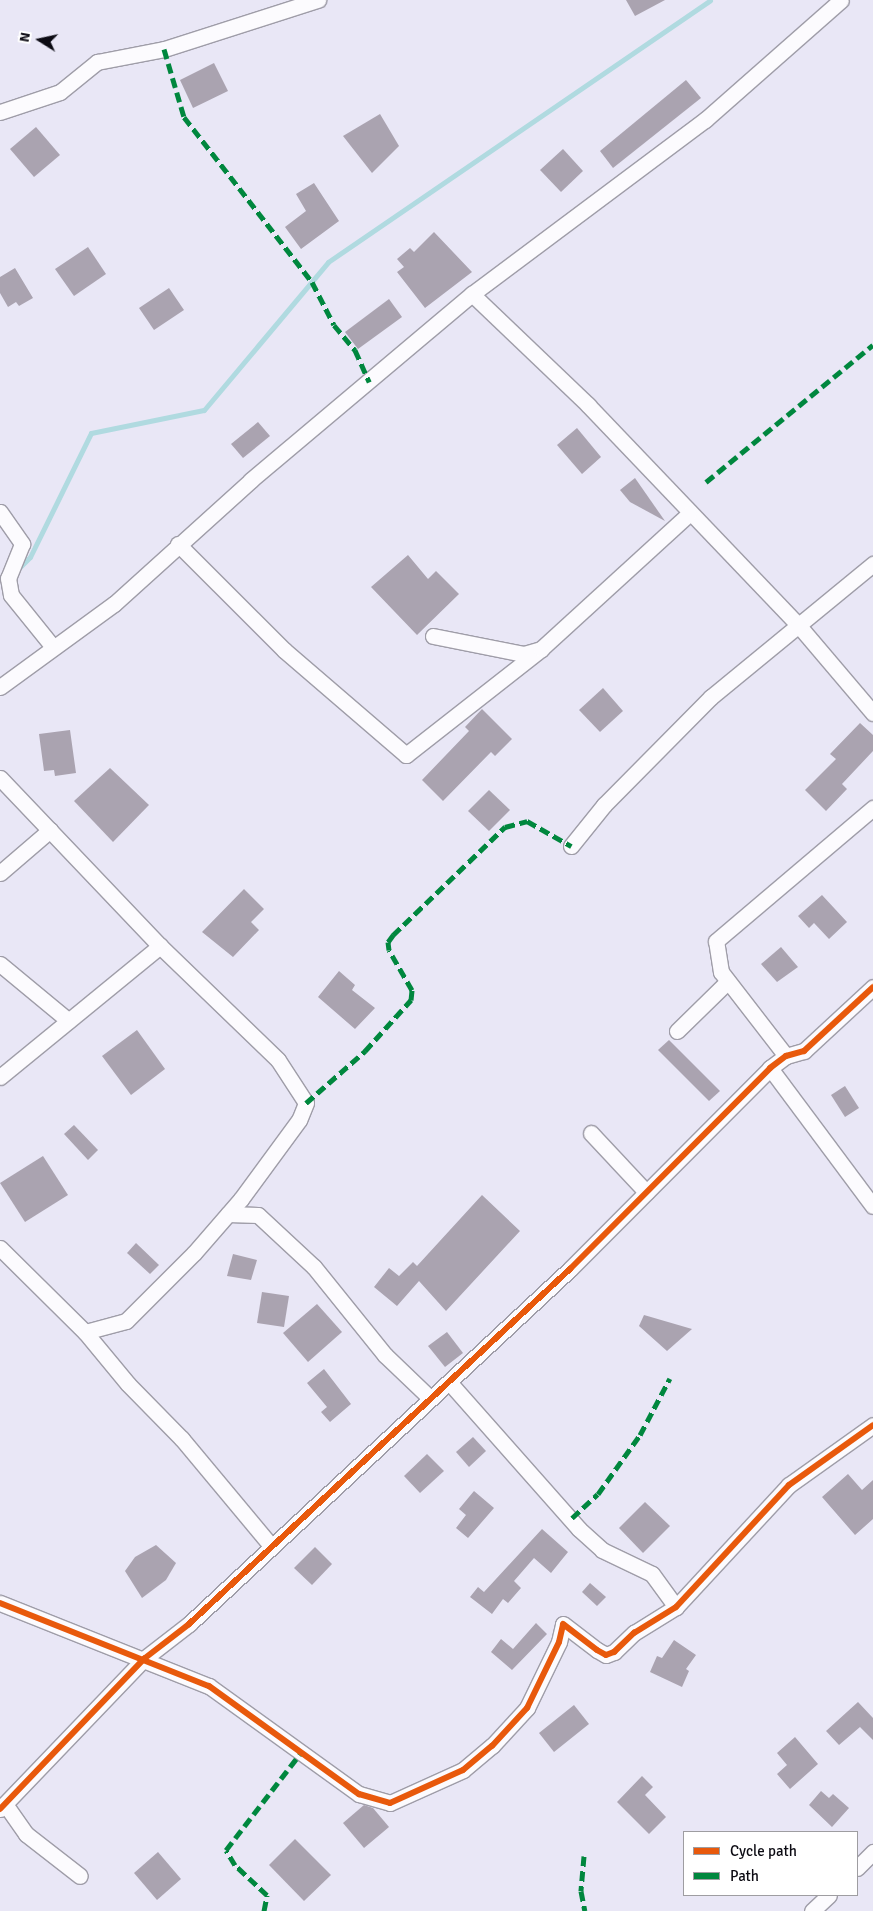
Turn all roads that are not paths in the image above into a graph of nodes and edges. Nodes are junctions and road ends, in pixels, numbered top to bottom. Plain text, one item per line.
1 (318, 0) edge
2 (841, 0) edge
3 (0, 112) edge
4 (472, 294) junction
5 (0, 512) edge
6 (688, 514) junction
7 (178, 544) junction
8 (873, 564) edge
9 (800, 627) junction
10 (433, 636) dead end
11 (53, 647) junction
12 (541, 650) junction
13 (0, 687) edge
14 (873, 713) edge
15 (0, 778) edge
16 (873, 808) edge
17 (50, 830) junction
18 (571, 846) dead end
19 (0, 873) edge
20 (160, 946) junction
21 (0, 964) edge
22 (728, 981) junction
23 (873, 987) edge
24 (69, 1021) junction
25 (677, 1031) dead end
26 (786, 1056) junction
27 (770, 1068) junction
28 (0, 1077) edge
29 (591, 1133) dead end
30 (251, 1186) junction
31 (646, 1192) junction
32 (873, 1206) edge
33 (228, 1214) junction
34 (258, 1215) junction
35 (0, 1248) edge
36 (85, 1332) junction
37 (449, 1382) junction
38 (430, 1398) junction
39 (873, 1425) edge
40 (271, 1546) junction
41 (0, 1603) edge
42 (676, 1607) junction
43 (145, 1658) junction
44 (2, 1806) edge
45 (873, 1852) edge
46 (858, 1867) edge
47 (80, 1876) dead end
48 (828, 1896) edge
49 (812, 1911) edge

1 - 3 street
2 - 4 street
4 - 6 street
4 - 7 street
5 - 11 street
6 - 9 street
6 - 12 street
7 - 11 street
7 - 12 street
8 - 9 street
9 - 14 street
9 - 18 street
10 - 12 street
11 - 13 street
15 - 17 street
16 - 22 street
17 - 19 street
17 - 20 street
20 - 24 street
20 - 30 street
21 - 24 street
22 - 25 street
22 - 26 street
23 - 26 street
24 - 28 street
26 - 27 street
27 - 31 street
27 - 32 street
29 - 31 street
30 - 33 street
30 - 34 street
31 - 37 street
33 - 34 street
33 - 36 street
34 - 38 street
35 - 36 street
36 - 40 street
37 - 38 street
37 - 42 street
38 - 40 street
39 - 42 street
40 - 43 street
41 - 43 street
42 - 43 street
43 - 44 street
44 - 47 street
45 - 46 street
48 - 49 street

